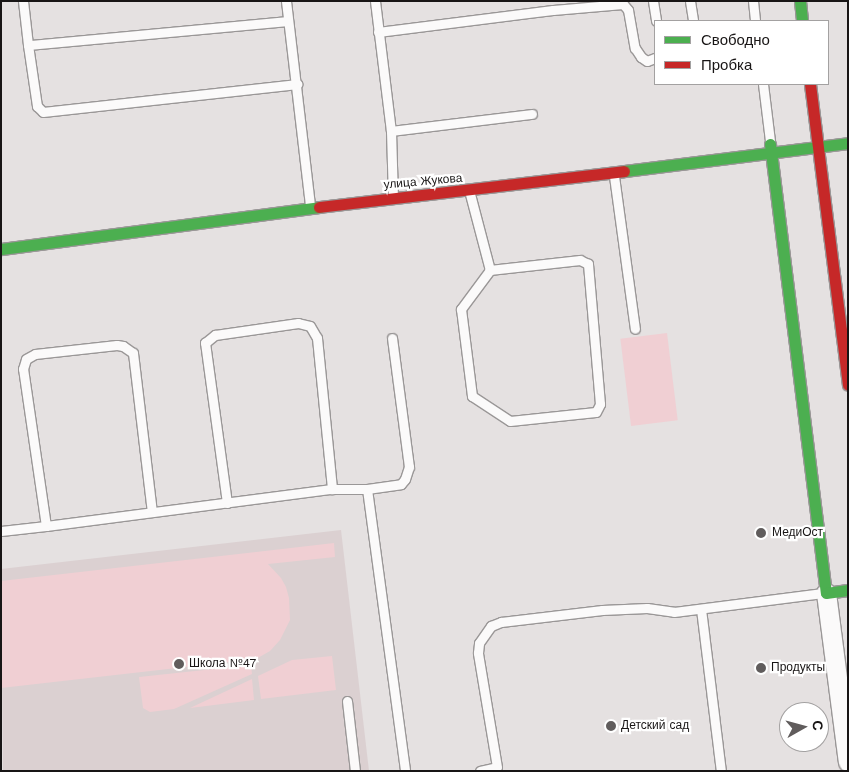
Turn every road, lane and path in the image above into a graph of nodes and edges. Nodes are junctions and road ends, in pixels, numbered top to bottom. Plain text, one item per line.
1 (23, 1) edge
2 (286, 1) edge
3 (375, 1) edge
4 (653, 1) edge
5 (690, 1) edge
6 (753, 1) edge
7 (800, 1) edge
8 (625, 3) edge
9 (553, 5) edge
10 (656, 20) edge
11 (693, 20) edge
12 (755, 20) edge
13 (802, 20) edge
14 (288, 21) junction
15 (378, 32) junction
16 (28, 45) junction
17 (654, 58) edge
18 (297, 84) junction
19 (763, 85) edge
20 (810, 85) edge
21 (532, 114) dead end
22 (391, 131) junction
23 (848, 143) edge
24 (818, 148) junction
25 (771, 149) junction
26 (614, 173) junction
27 (470, 191) junction
28 (393, 198) junction
29 (310, 207) junction
30 (1, 249) edge
31 (490, 270) junction
32 (635, 329) dead end
33 (392, 338) dead end
34 (848, 384) edge
35 (332, 489) junction
36 (366, 489) junction
37 (227, 503) junction
38 (152, 512) junction
39 (46, 526) junction
40 (1, 531) edge
41 (848, 590) edge
42 (826, 593) junction
43 (701, 609) junction
44 (347, 701) dead end
45 (848, 762) edge
46 (498, 769) edge
47 (356, 771) edge
48 (404, 771) edge
49 (480, 771) edge
50 (721, 771) edge

1 - 16 lane
2 - 14 lane
3 - 15 lane
4 - 10 lane
5 - 11 lane
6 - 12 lane
7 - 13 street
8 - 9 lane
8 - 17 lane
9 - 15 lane
14 - 16 lane
14 - 18 lane
15 - 22 lane
16 - 18 lane
18 - 29 lane
19 - 25 lane
20 - 24 street
21 - 22 lane
22 - 28 lane
23 - 24 street, улица Жукова
24 - 25 street, улица Жукова
24 - 34 street
25 - 26 street, улица Жукова
25 - 42 street
26 - 27 street, улица Жукова
26 - 32 lane
27 - 28 street, улица Жукова
27 - 31 lane
28 - 29 street, улица Жукова
29 - 30 street, улица Жукова
31 - 31 lane
33 - 36 lane
35 - 36 lane
35 - 37 lane
35 - 37 lane
36 - 48 lane
37 - 38 lane
38 - 39 lane
38 - 39 lane
39 - 40 lane
41 - 42 street
42 - 43 lane
42 - 45 street
43 - 46 lane
43 - 50 lane
44 - 47 lane
46 - 49 lane

